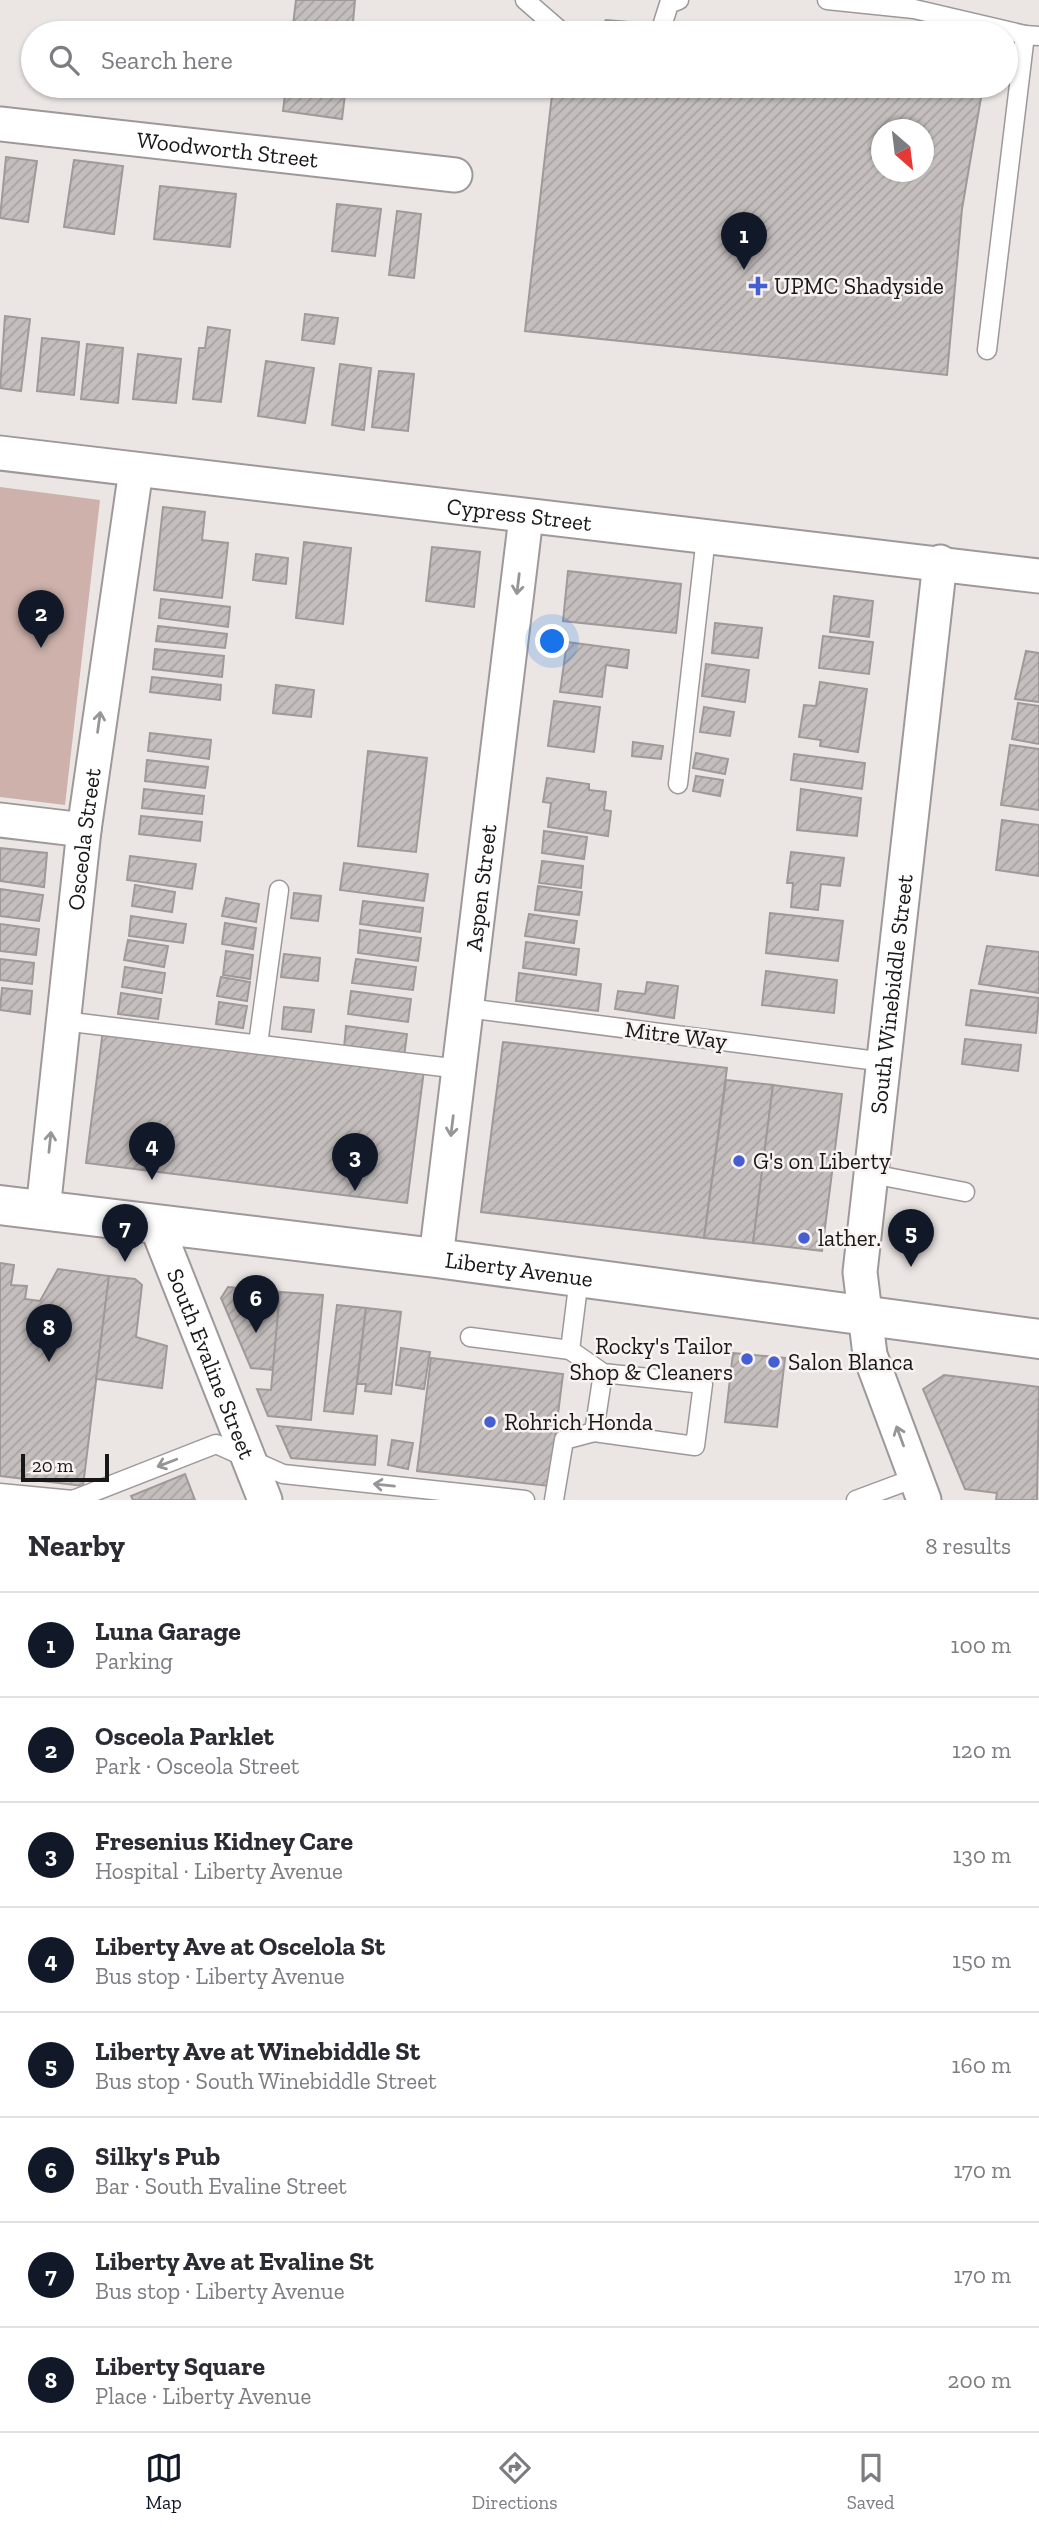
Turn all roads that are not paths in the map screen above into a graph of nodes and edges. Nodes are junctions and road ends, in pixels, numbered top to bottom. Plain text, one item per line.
1 (525, 0) edge
2 (679, 0) edge
3 (827, 0) edge
4 (550, 21) edge
5 (664, 21) edge
6 (968, 21) edge
7 (1032, 35) edge
8 (0, 124) edge
9 (455, 175) dead end
10 (987, 351) dead end
11 (0, 453) edge
12 (136, 470) junction
13 (526, 517) junction
14 (706, 537) junction
15 (940, 562) junction
16 (1039, 576) edge
17 (678, 784) dead end
18 (0, 820) edge
19 (84, 830) junction
20 (279, 890) dead end
21 (467, 1008) junction
22 (63, 1021) junction
23 (258, 1044) junction
24 (885, 1062) junction
25 (460, 1069) junction
26 (872, 1174) junction
27 (965, 1192) dead end
28 (0, 1205) edge
29 (43, 1210) junction
30 (157, 1227) junction
31 (436, 1258) junction
32 (579, 1278) junction
33 (865, 1317) junction
34 (470, 1337) dead end
35 (1039, 1339) edge
36 (570, 1350) junction
37 (603, 1373) junction
38 (594, 1432) junction
39 (247, 1457) junction
40 (920, 1489) edge
41 (0, 1493) edge
42 (22, 1498) edge
43 (265, 1500) edge
44 (525, 1500) edge
45 (554, 1500) edge
46 (856, 1500) edge

1 - 4 lane
2 - 5 lane
3 - 6 lane
7 - 10 lane
8 - 9 street, Woodworth Street
11 - 12 street, Cypress Street
12 - 13 street, Cypress Street
19 -> 12 street, Osceola Street
13 - 14 street, Cypress Street
13 -> 21 street, Aspen Street
14 - 15 street, Cypress Street
14 - 17 lane
15 - 16 street, Cypress Street
15 - 24 street, South Winebiddle Street
18 - 19 street
19 - 22 street, Osceola Street
20 - 23 lane
21 - 24 lane, Mitre Way
21 - 25 street, Aspen Street
22 - 23 lane
29 -> 22 street, Osceola Street
23 - 25 lane
24 - 26 street, South Winebiddle Street
25 -> 31 street, Aspen Street
26 - 27 lane
26 - 33 street, South Winebiddle Street
28 - 29 main road, Liberty Avenue
29 - 30 main road, Liberty Avenue
30 - 31 main road, Liberty Avenue
30 - 39 street, South Evaline Street
31 - 32 main road, Liberty Avenue
32 - 33 main road, Liberty Avenue
32 - 36 lane
33 - 35 main road, Liberty Avenue
40 -> 33 street, South Winebiddle Street
34 - 36 lane
36 - 37 lane
37 - 38 lane
37 - 38 lane
38 - 45 lane
39 -> 42 lane
39 - 43 street, South Evaline Street
44 -> 39 lane
40 - 46 lane
41 - 42 lane

